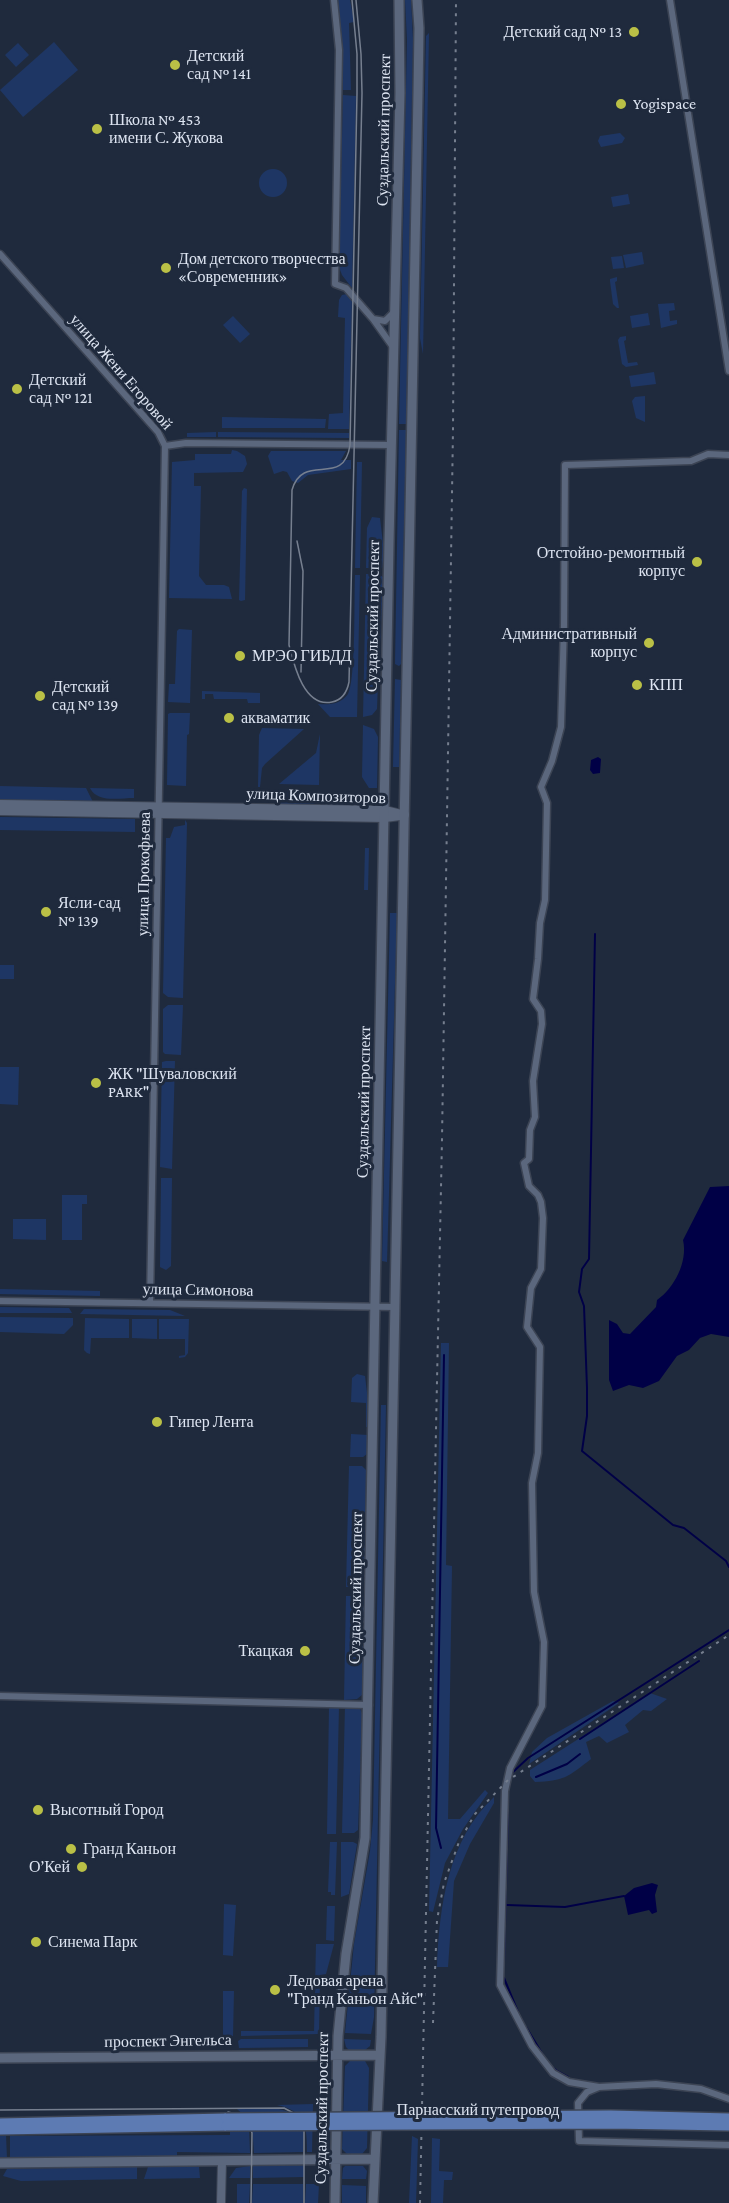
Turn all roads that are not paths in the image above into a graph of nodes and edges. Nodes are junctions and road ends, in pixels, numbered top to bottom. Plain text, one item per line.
1 (334, 0) edge
2 (399, 0) edge
3 (417, 0) edge
4 (670, 0) edge
5 (0, 254) edge
6 (395, 312) junction
7 (374, 319) junction
8 (393, 348) junction
9 (729, 371) edge
10 (392, 445) junction
11 (165, 446) junction
12 (729, 454) edge
13 (388, 666) junction
14 (406, 669) junction
15 (0, 804) edge
16 (159, 810) junction
17 (0, 811) edge
18 (385, 814) junction
19 (405, 815) junction
20 (0, 1300) edge
21 (150, 1303) junction
22 (375, 1306) junction
23 (396, 1307) junction
24 (0, 1696) edge
25 (369, 1705) junction
26 (336, 2055) junction
27 (380, 2055) junction
28 (0, 2058) edge
29 (599, 2087) junction
30 (729, 2100) edge
31 (729, 2118) edge
32 (226, 2122) junction
33 (729, 2126) edge
34 (1, 2128) edge
35 (729, 2145) edge
36 (375, 2159) junction
37 (335, 2160) junction
38 (222, 2161) junction
39 (2, 2162) edge
40 (221, 2203) edge
41 (335, 2203) edge
42 (373, 2203) edge

1 - 7 street
2 - 6 main road, Суздальский проспект
3 - 14 main road, Суздальский проспект
4 - 9 street
5 - 11 street, улица Жени Егоровой
6 - 7 street
6 - 8 main road, Суздальский проспект
7 - 8 street
8 - 10 main road, Суздальский проспект
10 - 11 street, улица Жени Егоровой
10 - 13 main road, Суздальский проспект
11 - 16 street, улица Прокофьева
12 - 29 street
13 - 14 main road
13 - 18 main road, Суздальский проспект
14 - 19 main road, Суздальский проспект
15 - 16 street, улица Композиторов
16 - 17 street, улица Композиторов
16 - 18 street, улица Композиторов
16 - 21 street, улица Прокофьева
18 - 19 street, улица Композиторов
18 - 22 main road, Суздальский проспект
19 - 23 main road, Суздальский проспект
20 - 21 street, улица Симонова
21 - 22 street, улица Симонова
22 - 23 street, улица Симонова
22 - 25 main road, Суздальский проспект
23 - 27 main road, Суздальский проспект
24 - 25 street
25 - 26 main road, Суздальский проспект
26 - 27 main road, проспект Энгельса
26 - 28 main road, проспект Энгельса
26 - 37 main road, Суздальский проспект
27 - 36 main road, Суздальский проспект
29 - 30 street
29 - 35 street
31 - 32 main road, Парнасский путепровод, bridge
32 - 33 main road, Парнасский путепровод, bridge
32 - 34 main road
36 - 37 main road
36 - 42 main road, Суздальский проспект
37 - 38 main road
37 - 41 main road, Суздальский проспект
38 - 39 main road
38 - 40 street

